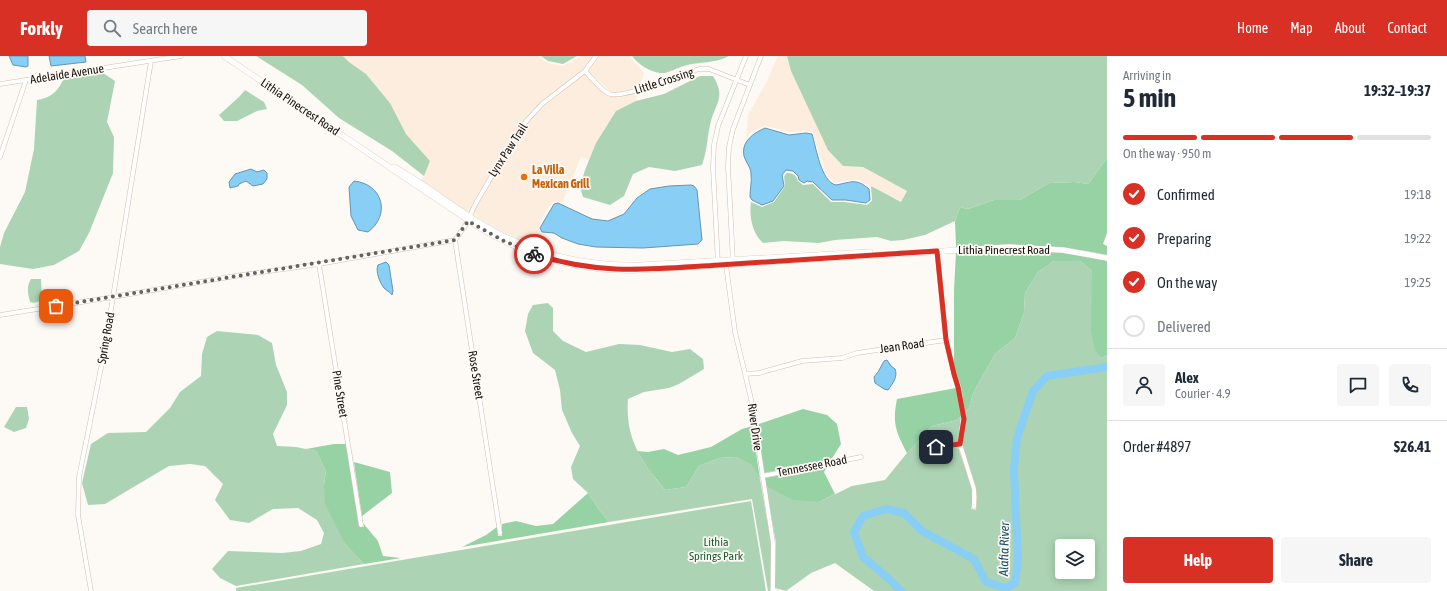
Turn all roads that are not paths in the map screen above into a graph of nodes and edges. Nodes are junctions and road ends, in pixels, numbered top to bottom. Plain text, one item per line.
1 (181, 56) edge
2 (224, 56) edge
3 (596, 56) edge
4 (746, 56) edge
5 (761, 56) edge
6 (151, 61) junction
7 (585, 71) junction
8 (737, 79) junction
9 (26, 80) junction
10 (0, 84) edge
11 (750, 85) junction
12 (0, 157) edge
13 (469, 219) junction
14 (455, 240) junction
15 (937, 251) junction
16 (1107, 258) edge
17 (733, 262) junction
18 (718, 263) junction
19 (319, 264) junction
20 (726, 265) junction
21 (113, 297) junction
22 (0, 315) edge
23 (946, 340) junction
24 (745, 374) junction
25 (960, 444) junction
26 (925, 449) dead end
27 (862, 457) dead end
28 (762, 476) junction
29 (974, 507) dead end
30 (361, 525) dead end
31 (500, 533) dead end
32 (775, 590) edge
33 (92, 591) edge

1 - 6 street, Adelaide Avenue
2 - 13 main road, Lithia Pinecrest Road
3 - 7 street, Lynx Paw Trail
4 - 8 street
5 - 11 street
6 - 9 street, Adelaide Avenue
6 - 21 street, Spring Road
7 - 8 street, Little Crossing
7 - 13 street, Lynx Paw Trail
8 - 11 street, Little Crossing
8 - 18 street
9 - 10 street, Adelaide Avenue
9 - 12 street
11 - 17 street
13 - 14 street
13 - 18 main road, Lithia Pinecrest Road
14 - 19 street
14 - 31 street, Rose Street
15 - 16 main road, Lithia Pinecrest Road
15 - 17 main road, Lithia Pinecrest Road
15 - 23 street
17 - 18 main road, Lithia Pinecrest Road
17 - 20 main road, Lithia Pinecrest Road
18 - 20 main road, Lithia Pinecrest Road
19 - 21 street
19 - 30 street, Pine Street
20 - 24 street, River Drive
21 - 22 street
21 - 33 street, Spring Road
23 - 24 street, Jean Road
23 - 25 street
24 - 28 street, River Drive
25 - 26 street
25 - 29 street
27 - 28 street, Tennessee Road
28 - 32 street, River Drive

